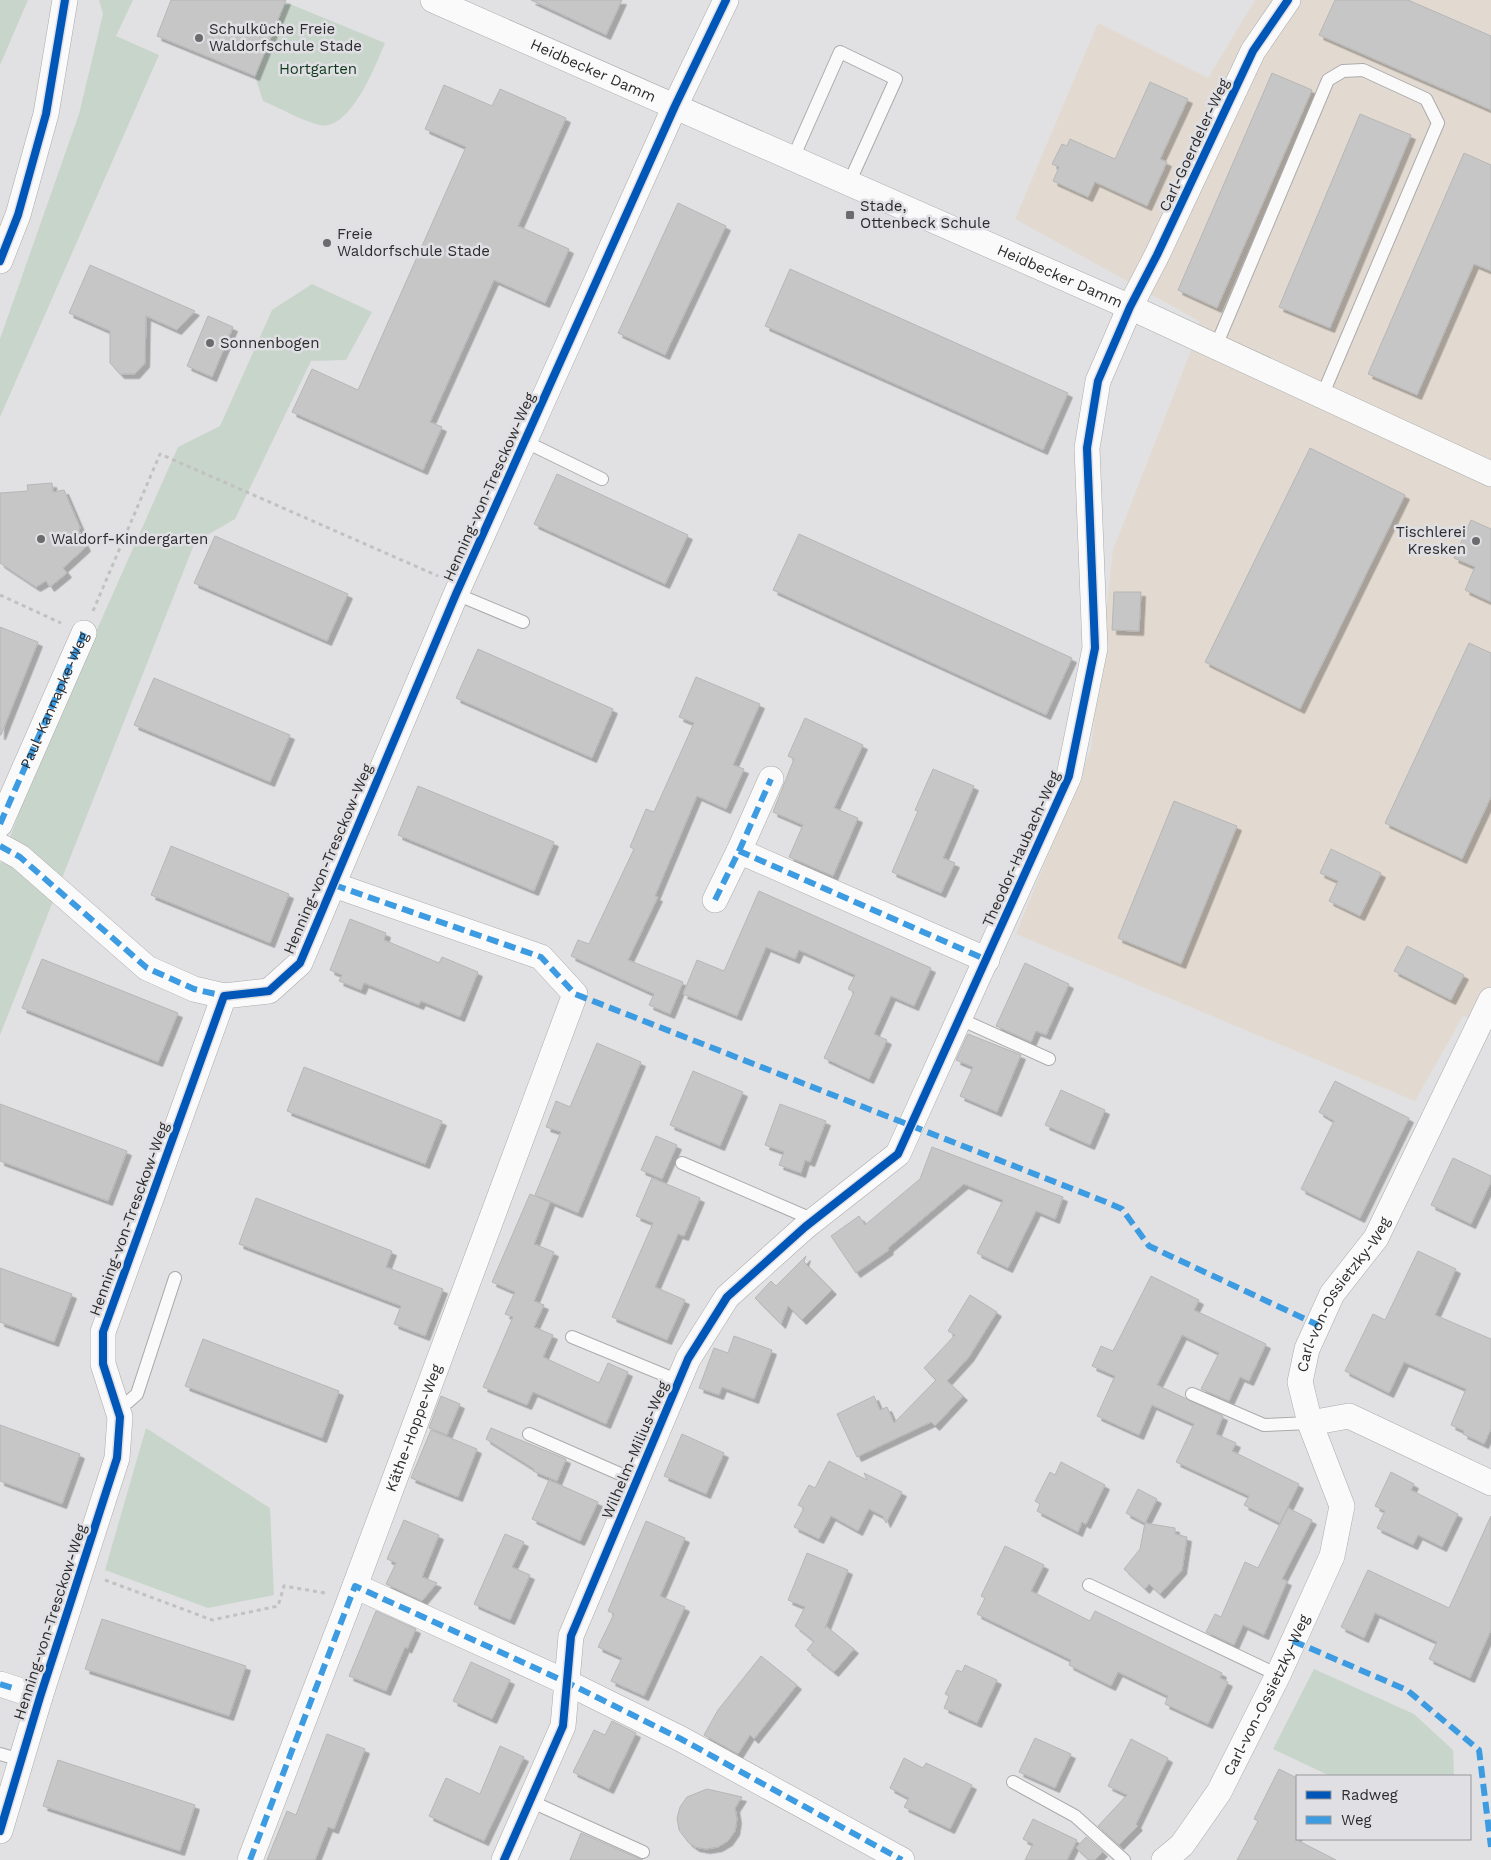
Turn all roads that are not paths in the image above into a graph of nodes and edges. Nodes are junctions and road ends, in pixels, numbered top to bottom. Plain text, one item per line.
1 (65, 0) edge
2 (726, 0) edge
3 (1288, 0) edge
4 (440, 1) edge
5 (675, 106) junction
6 (793, 158) junction
7 (850, 183) junction
8 (0, 261) edge
9 (1130, 306) junction
10 (1216, 346) junction
11 (1322, 396) junction
12 (524, 441) junction
13 (1491, 474) edge
14 (602, 479) dead end
15 (458, 590) junction
16 (523, 622) dead end
17 (84, 633) road end
18 (771, 779) dead end
19 (0, 824) edge
20 (0, 846) edge
21 (739, 851) junction
22 (334, 884) junction
23 (716, 900) dead end
24 (987, 960) junction
25 (576, 994) joint
26 (224, 996) junction
27 (1491, 1000) edge
28 (960, 1019) junction
29 (1049, 1059) dead end
30 (913, 1125) joint
31 (682, 1163) dead end
32 (814, 1220) junction
33 (175, 1278) dead end
34 (572, 1337) dead end
35 (679, 1381) junction
36 (1192, 1394) dead end
37 (116, 1406) junction
38 (1310, 1423) junction
39 (529, 1434) dead end
40 (636, 1481) junction
41 (1491, 1483) edge
42 (1089, 1585) dead end
43 (353, 1592) junction
44 (1278, 1676) junction
45 (566, 1682) junction
46 (0, 1684) edge
47 (40, 1697) junction
48 (11, 1757) edge
49 (1013, 1782) dead end
50 (530, 1801) junction
51 (0, 1831) edge
52 (643, 1852) dead end
53 (250, 1860) edge
54 (504, 1860) edge
55 (902, 1860) edge
56 (1124, 1860) edge
57 (1164, 1860) edge

1 - 8 street
2 - 5 street, Henning-von-Tresckow-Weg
3 - 9 street, Carl-Goerdeler-Weg
4 - 5 street, Heidbecker Damm
5 - 6 street, Heidbecker Damm
5 - 12 street, Henning-von-Tresckow-Weg
6 - 7 street, Heidbecker Damm
6 - 7 lane
7 - 9 street, Heidbecker Damm
9 - 10 street, Heidbecker Damm
9 - 24 street, Theodor-Haubach-Weg
10 - 11 street, Heidbecker Damm
10 - 11 lane
11 - 13 street, Heidbecker Damm
12 - 14 lane
12 - 15 street, Henning-von-Tresckow-Weg
15 - 16 lane
15 - 22 street, Henning-von-Tresckow-Weg
17 - 19 street, Paul-Kannapke-Weg
18 - 21 street
20 - 26 street
21 - 23 street
21 - 24 street
22 - 25 street, Henning-von-Tresckow-Weg
22 - 26 street, Henning-von-Tresckow-Weg
24 - 28 street, Theodor-Haubach-Weg
25 - 43 street, Käthe-Hoppe-Weg
26 - 37 street, Henning-von-Tresckow-Weg
27 - 38 street, Carl-von-Ossietzky-Weg
28 - 29 lane
28 - 30 street, Theodor-Haubach-Weg
30 - 32 street, Wilhelm-Milius-Weg
31 - 32 lane
32 - 35 street, Wilhelm-Milius-Weg
33 - 37 lane
34 - 35 lane
35 - 40 street, Wilhelm-Milius-Weg
36 - 38 lane
37 - 47 street, Henning-von-Tresckow-Weg
38 - 41 street
38 - 44 street, Carl-von-Ossietzky-Weg
39 - 40 lane
40 - 45 street, Wilhelm-Milius-Weg
42 - 44 lane
43 - 45 street
43 - 53 street, Käthe-Hoppe-Weg
44 - 57 street, Carl-von-Ossietzky-Weg
45 - 50 street, Wilhelm-Milius-Weg
45 - 55 street
46 - 47 street, Henning-von-Tresckow-Weg
47 - 48 street, Henning-von-Tresckow-Weg
48 - 51 street, Henning-von-Tresckow-Weg
49 - 56 lane
50 - 52 lane
50 - 54 street, Wilhelm-Milius-Weg

